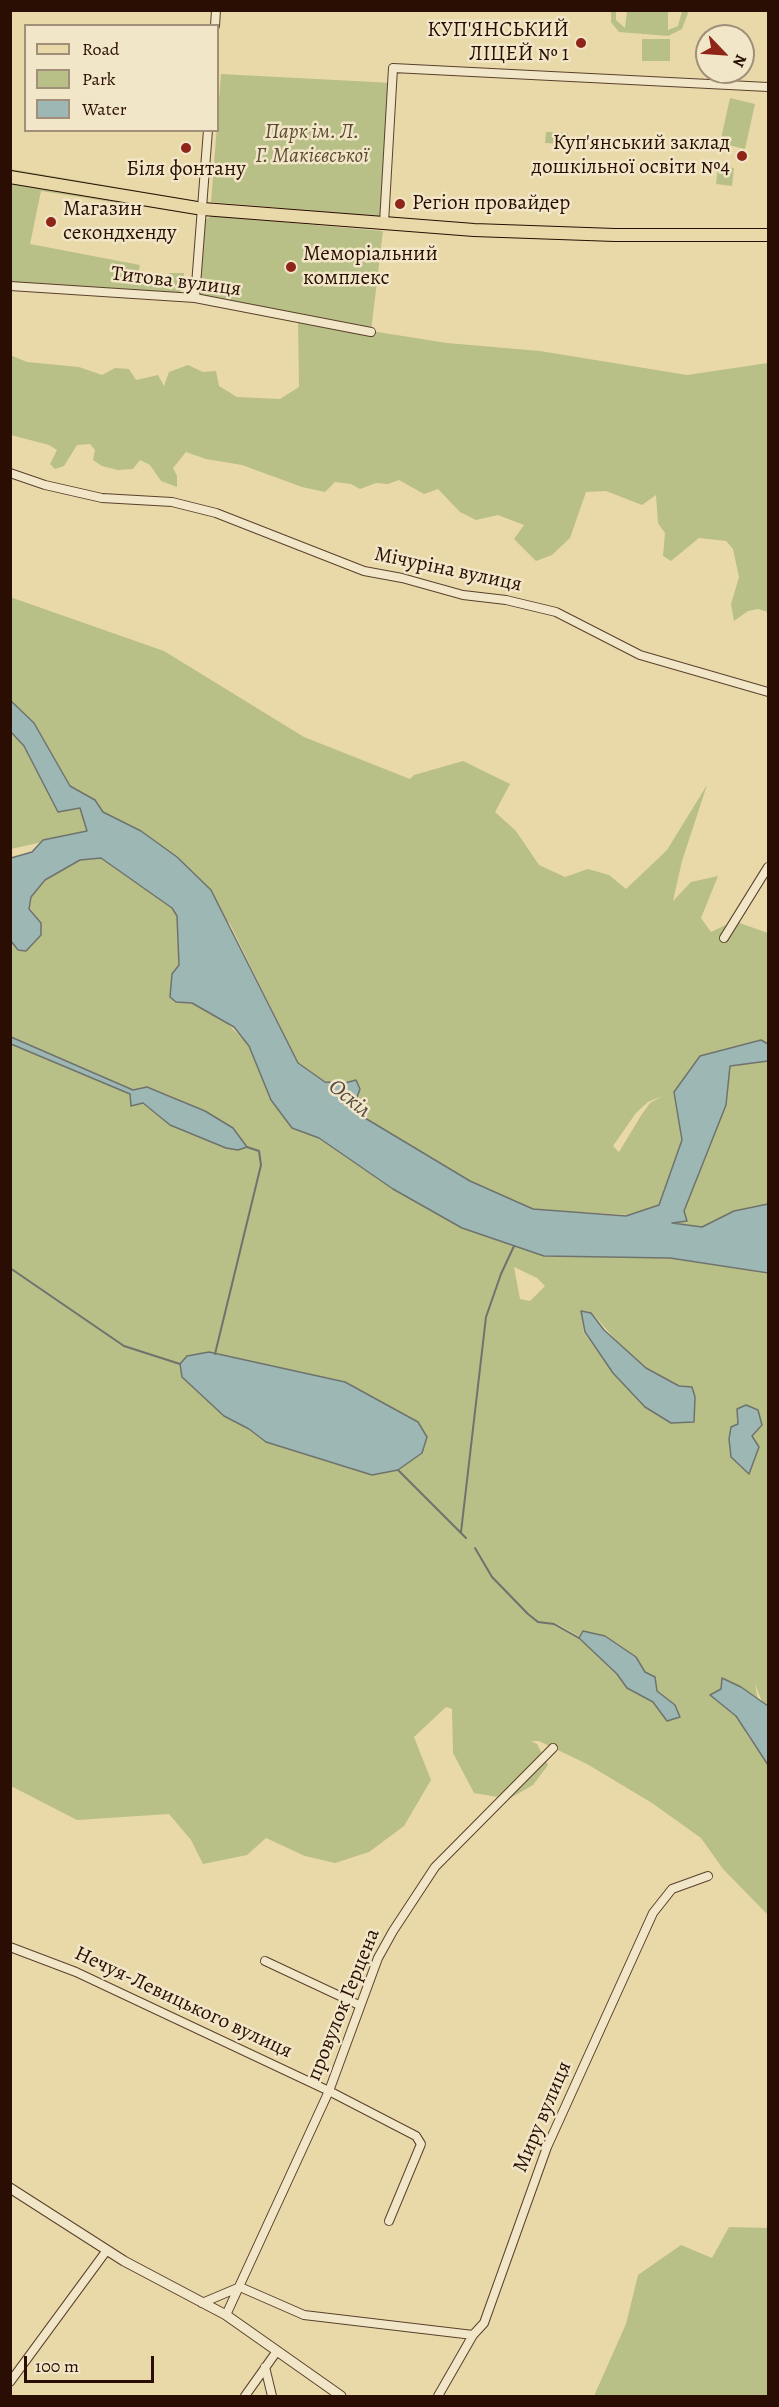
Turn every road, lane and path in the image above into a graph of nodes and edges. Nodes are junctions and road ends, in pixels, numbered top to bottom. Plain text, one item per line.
1 (768, 87) edge
2 (208, 132) edge
3 (10, 177) edge
4 (203, 209) junction
5 (384, 223) junction
6 (768, 236) edge
7 (10, 286) edge
8 (195, 298) junction
9 (371, 332) dead end
10 (10, 473) edge
11 (768, 692) edge
12 (768, 867) edge
13 (724, 938) dead end
14 (553, 1748) dead end
15 (708, 1876) dead end
16 (10, 1947) edge
17 (265, 1962) dead end
18 (359, 2006) junction
19 (329, 2091) junction
20 (10, 2188) edge
21 (389, 2221) dead end
22 (106, 2250) junction
23 (240, 2287) junction
24 (202, 2302) junction
25 (226, 2315) junction
26 (473, 2335) junction
27 (277, 2351) junction
28 (265, 2367) junction
29 (10, 2382) edge
30 (245, 2397) edge
31 (272, 2397) edge
32 (341, 2397) edge
33 (438, 2397) edge

1 - 5 street
2 - 4 street
3 - 4 main road
4 - 5 main road
4 - 8 street
5 - 6 main road
7 - 8 street, Титова вулиця
8 - 9 street, Титова вулиця
10 - 11 street, Мічуріна вулиця
12 - 13 street
14 - 18 street, провулок Герцена
15 - 26 street, Миру вулиця
16 - 19 street, Нечуя-Левицького вулиця
17 - 18 street
18 - 19 street, провулок Герцена
19 - 21 street, Нечуя-Левицького вулиця
19 - 23 street, провулок Герцена
20 - 22 street
22 - 24 street
22 - 29 street
23 - 24 street
23 - 25 street, провулок Герцена
23 - 26 street
24 - 25 street
25 - 27 street
26 - 33 street, Миру вулиця
27 - 28 street
27 - 32 street
28 - 30 street
28 - 31 street

